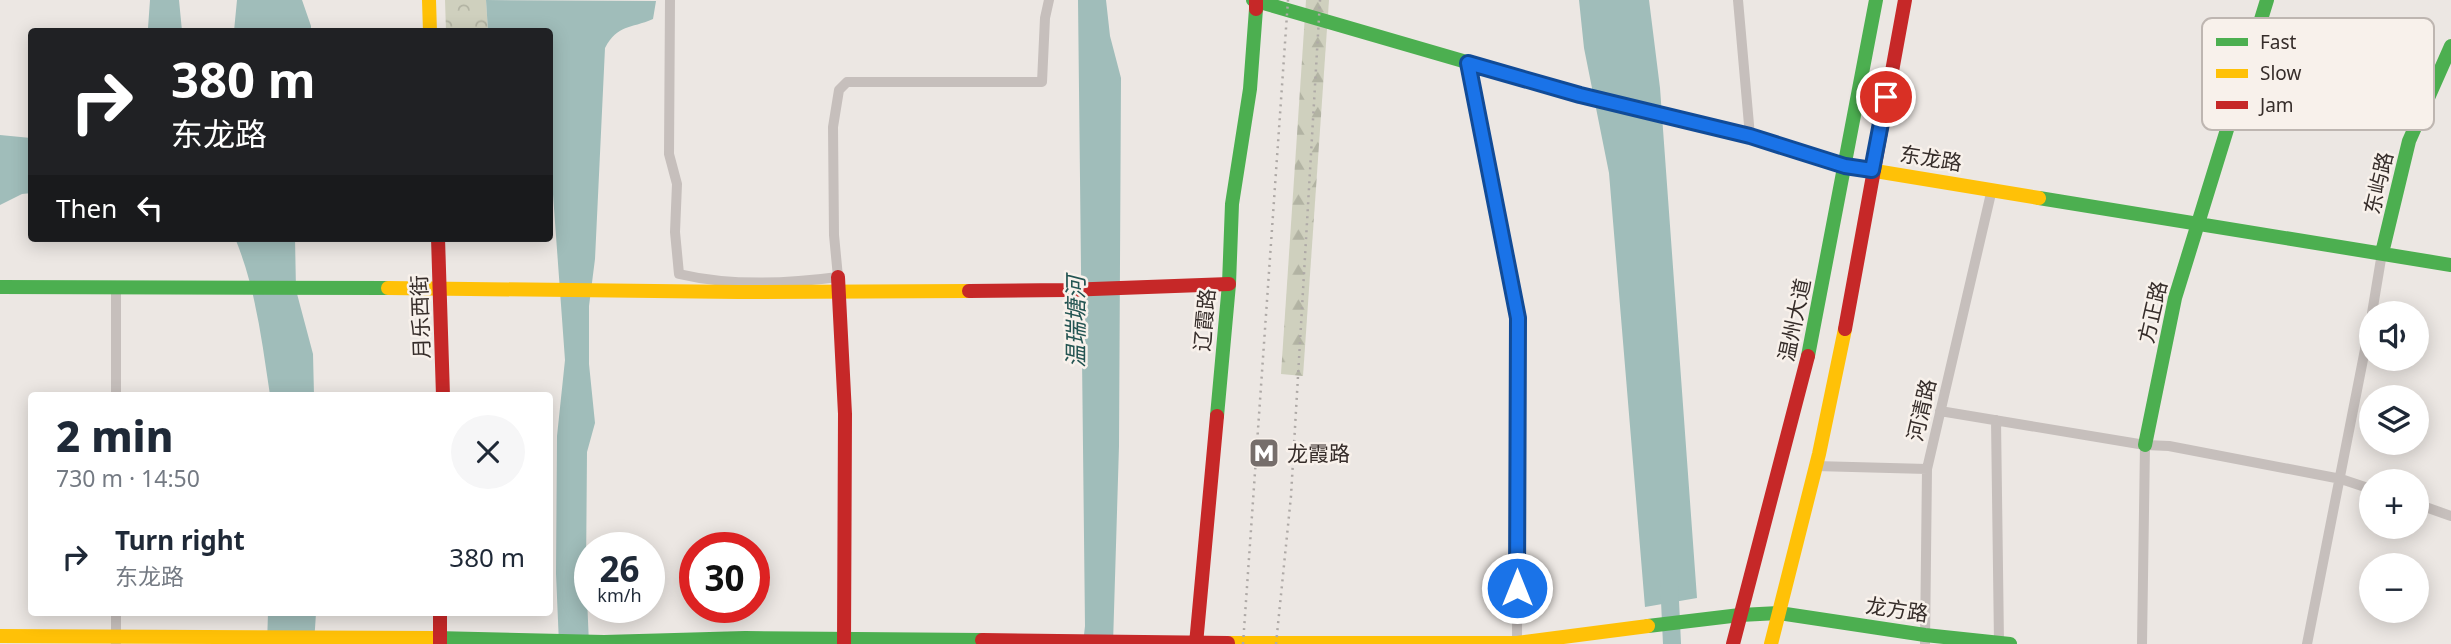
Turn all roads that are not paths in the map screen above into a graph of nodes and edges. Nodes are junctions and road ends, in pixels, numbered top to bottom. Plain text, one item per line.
1 (429, 0) edge
2 (670, 0) edge
3 (1049, 0) edge
4 (1738, 0) edge
5 (1875, 0) edge
6 (1905, 0) edge
7 (2267, 0) edge
8 (1255, 3) edge
9 (2261, 18) edge
10 (430, 28) edge
11 (2451, 46) edge
12 (1468, 63) junction
13 (2434, 84) edge
14 (2226, 130) edge
15 (2414, 130) edge
16 (1750, 136) junction
17 (1845, 166) junction
18 (1872, 170) junction
19 (1992, 189) junction
20 (2197, 222) junction
21 (438, 242) edge
22 (2382, 253) junction
23 (2451, 265) edge
24 (838, 284) junction
25 (1229, 284) junction
26 (0, 286) edge
27 (116, 288) junction
28 (440, 289) junction
29 (2374, 301) edge
30 (2361, 371) edge
31 (116, 392) edge
32 (443, 392) edge
33 (1940, 411) junction
34 (1996, 420) junction
35 (2145, 445) junction
36 (1815, 466) junction
37 (1927, 469) junction
38 (2341, 479) junction
39 (2359, 485) edge
40 (2429, 509) edge
41 (2451, 516) edge
42 (1779, 613) junction
43 (1740, 615) junction
44 (116, 616) edge
45 (440, 616) edge
46 (0, 636) edge
47 (116, 640) edge
48 (1924, 640) edge
49 (440, 641) edge
50 (844, 641) edge
51 (1127, 643) edge
52 (2004, 643) edge
53 (1196, 644) edge
54 (1517, 644) edge
55 (1732, 644) edge
56 (1771, 644) edge
57 (2142, 644) edge
58 (2307, 644) edge

1 - 10 street
2 - 24 street
3 - 24 street
4 - 16 street
5 - 17 street, 温州大道
6 - 18 street
7 - 9 street, 方正路
8 - 12 street, 东龙路
8 - 25 street, 辽霞路
11 - 13 street, 东屿路
12 - 16 street, 东龙路
12 - 54 street
14 - 20 street, 方正路
15 - 22 street, 东屿路
16 - 17 street, 东龙路
17 - 18 street, 东龙路
17 - 43 street, 温州大道
18 - 19 street, 东龙路
18 - 36 street
19 - 20 street, 东龙路
19 - 33 street, 河清路
20 - 22 street, 东龙路
20 - 35 street, 方正路
21 - 28 street, 月乐西街
22 - 23 street, 东龙路
22 - 29 street
24 - 25 street
24 - 28 street
24 - 50 street
25 - 53 street, 辽霞路
26 - 27 street
27 - 28 street
27 - 31 street
28 - 32 street, 月乐西街
30 - 38 street
33 - 34 street
33 - 37 street, 河清路
34 - 35 street
34 - 52 street
35 - 38 street
35 - 57 street, 方正路
36 - 37 street
36 - 42 street
37 - 48 street, 河清路
38 - 39 street
38 - 58 street
40 - 41 street
42 - 43 street
42 - 48 street, 龙方路
42 - 56 street
43 - 54 street
43 - 55 street, 温州大道
44 - 47 street
45 - 49 street
46 - 47 street
47 - 49 street
48 - 52 street, 龙方路
49 - 50 street
50 - 51 street
51 - 53 street
53 - 54 street

